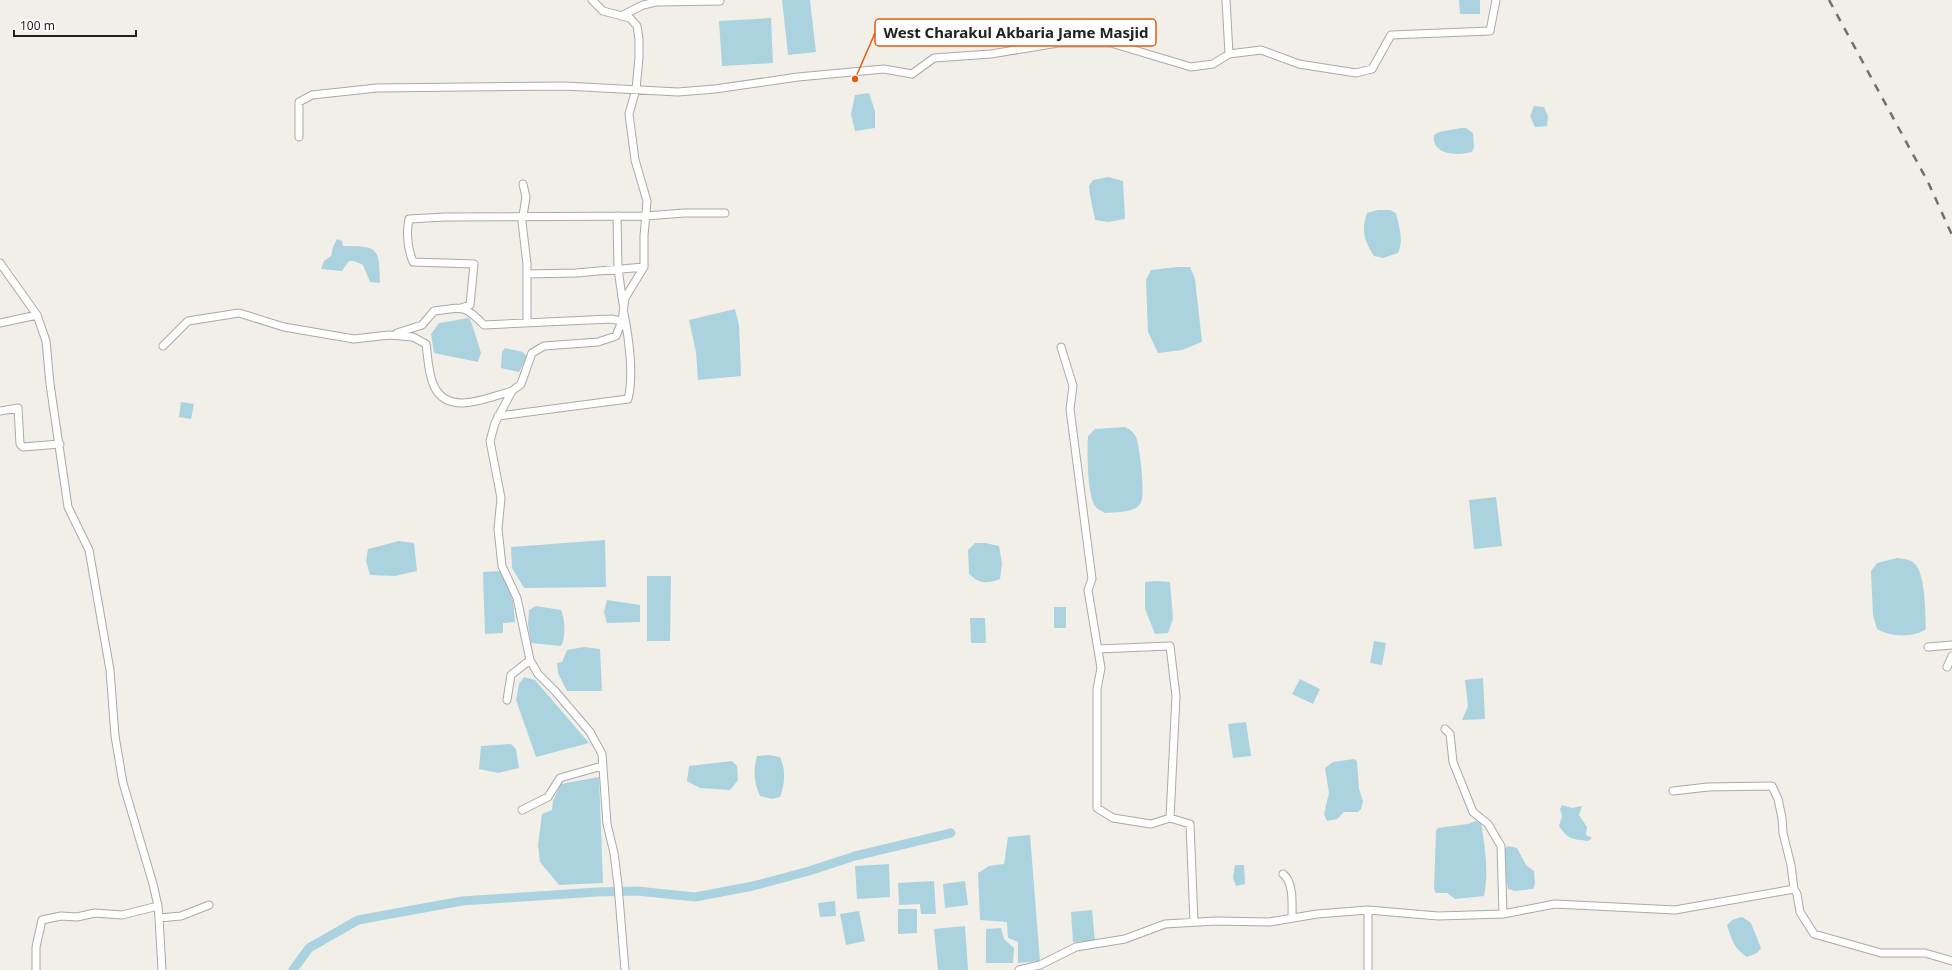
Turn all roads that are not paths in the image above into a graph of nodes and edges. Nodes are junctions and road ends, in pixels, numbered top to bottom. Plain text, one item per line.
1 (592, 0) edge
2 (1226, 0) edge
3 (1496, 0) edge
4 (720, 1) dead end
5 (621, 16) junction
6 (1229, 54) junction
7 (636, 89) junction
8 (299, 137) dead end
9 (522, 184) dead end
10 (725, 213) dead end
11 (617, 216) junction
12 (646, 216) junction
13 (522, 217) junction
14 (0, 263) edge
15 (644, 267) junction
16 (618, 269) junction
17 (527, 274) junction
18 (461, 308) junction
19 (623, 311) junction
20 (37, 315) junction
21 (622, 321) junction
22 (0, 323) edge
23 (527, 323) junction
24 (389, 335) junction
25 (163, 346) dead end
26 (1061, 347) dead end
27 (512, 390) junction
28 (0, 411) edge
29 (498, 416) junction
30 (60, 444) junction
31 (1952, 645) edge
32 (1928, 647) dead end
33 (1098, 649) junction
34 (1952, 656) edge
35 (530, 660) junction
36 (1947, 667) dead end
37 (507, 700) dead end
38 (1445, 730) dead end
39 (602, 766) junction
40 (1673, 791) dead end
41 (522, 810) dead end
42 (1170, 818) junction
43 (1283, 874) dead end
44 (1794, 889) junction
45 (209, 905) dead end
46 (158, 906) junction
47 (1368, 910) junction
48 (1503, 914) junction
49 (159, 918) junction
50 (1292, 918) junction
51 (1194, 922) junction
52 (1952, 961) edge
53 (36, 970) edge
54 (162, 970) edge
55 (625, 970) edge
56 (1019, 970) edge
57 (1368, 970) edge

1 - 5 street
2 - 6 street
3 - 6 street
4 - 5 street
5 - 7 street
6 - 7 street
7 - 8 street
7 - 12 street
9 - 13 street
10 - 12 street
11 - 12 street
11 - 13 street
11 - 16 street
12 - 15 street
13 - 17 street
13 - 18 street
14 - 20 street
15 - 16 street
15 - 19 street
16 - 17 street
16 - 19 street
17 - 23 street
18 - 23 street
18 - 24 street
19 - 21 street
19 - 29 street
20 - 22 street
20 - 30 street
21 - 23 street
21 - 27 street
24 - 25 street
24 - 27 street
26 - 33 street
27 - 29 street
28 - 30 street
29 - 35 street
30 - 46 street
31 - 32 street
33 - 42 street
33 - 42 street
34 - 36 street
35 - 37 street
35 - 39 street
38 - 48 street
39 - 41 street
39 - 55 street
40 - 44 street
42 - 51 street
43 - 50 street
44 - 48 street
44 - 52 street
45 - 49 street
46 - 49 street
46 - 53 street
47 - 48 street
47 - 50 street
47 - 57 street
49 - 54 street
50 - 51 street
51 - 56 street

